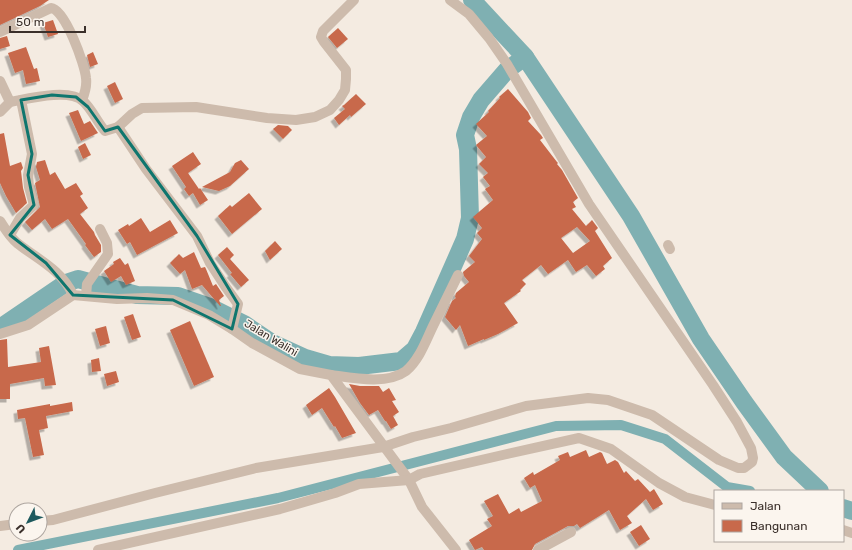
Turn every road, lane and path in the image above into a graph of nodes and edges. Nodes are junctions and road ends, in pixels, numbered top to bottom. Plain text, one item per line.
1 (354, 0) edge
2 (450, 0) edge
3 (0, 32) edge
4 (0, 81) edge
5 (21, 100) junction
6 (82, 100) junction
7 (10, 102) junction
8 (0, 112) edge
9 (118, 127) junction
10 (0, 221) edge
11 (100, 229) dead end
12 (10, 235) junction
13 (458, 275) dead end
14 (69, 288) junction
15 (86, 296) junction
16 (233, 327) junction
17 (0, 334) edge
18 (331, 375) junction
19 (385, 449) junction
20 (408, 479) junction
21 (714, 505) edge
22 (48, 521) edge
23 (571, 532) dead end
24 (98, 550) edge
25 (456, 550) edge
26 (538, 550) edge

1 - 9 street
2 - 19 street
3 - 6 street
4 - 7 street
5 - 6 street
5 - 7 street
5 - 12 street
6 - 9 street
7 - 8 street
9 - 16 street
10 - 12 street
11 - 15 street
12 - 14 street
13 - 18 street, Jalan Walini
14 - 15 street, Jalan Walini
14 - 17 street
15 - 16 street, Jalan Walini
16 - 18 street, Jalan Walini
18 - 19 street
19 - 20 street
19 - 22 street
20 - 21 street
20 - 24 street
20 - 25 street
23 - 26 street

